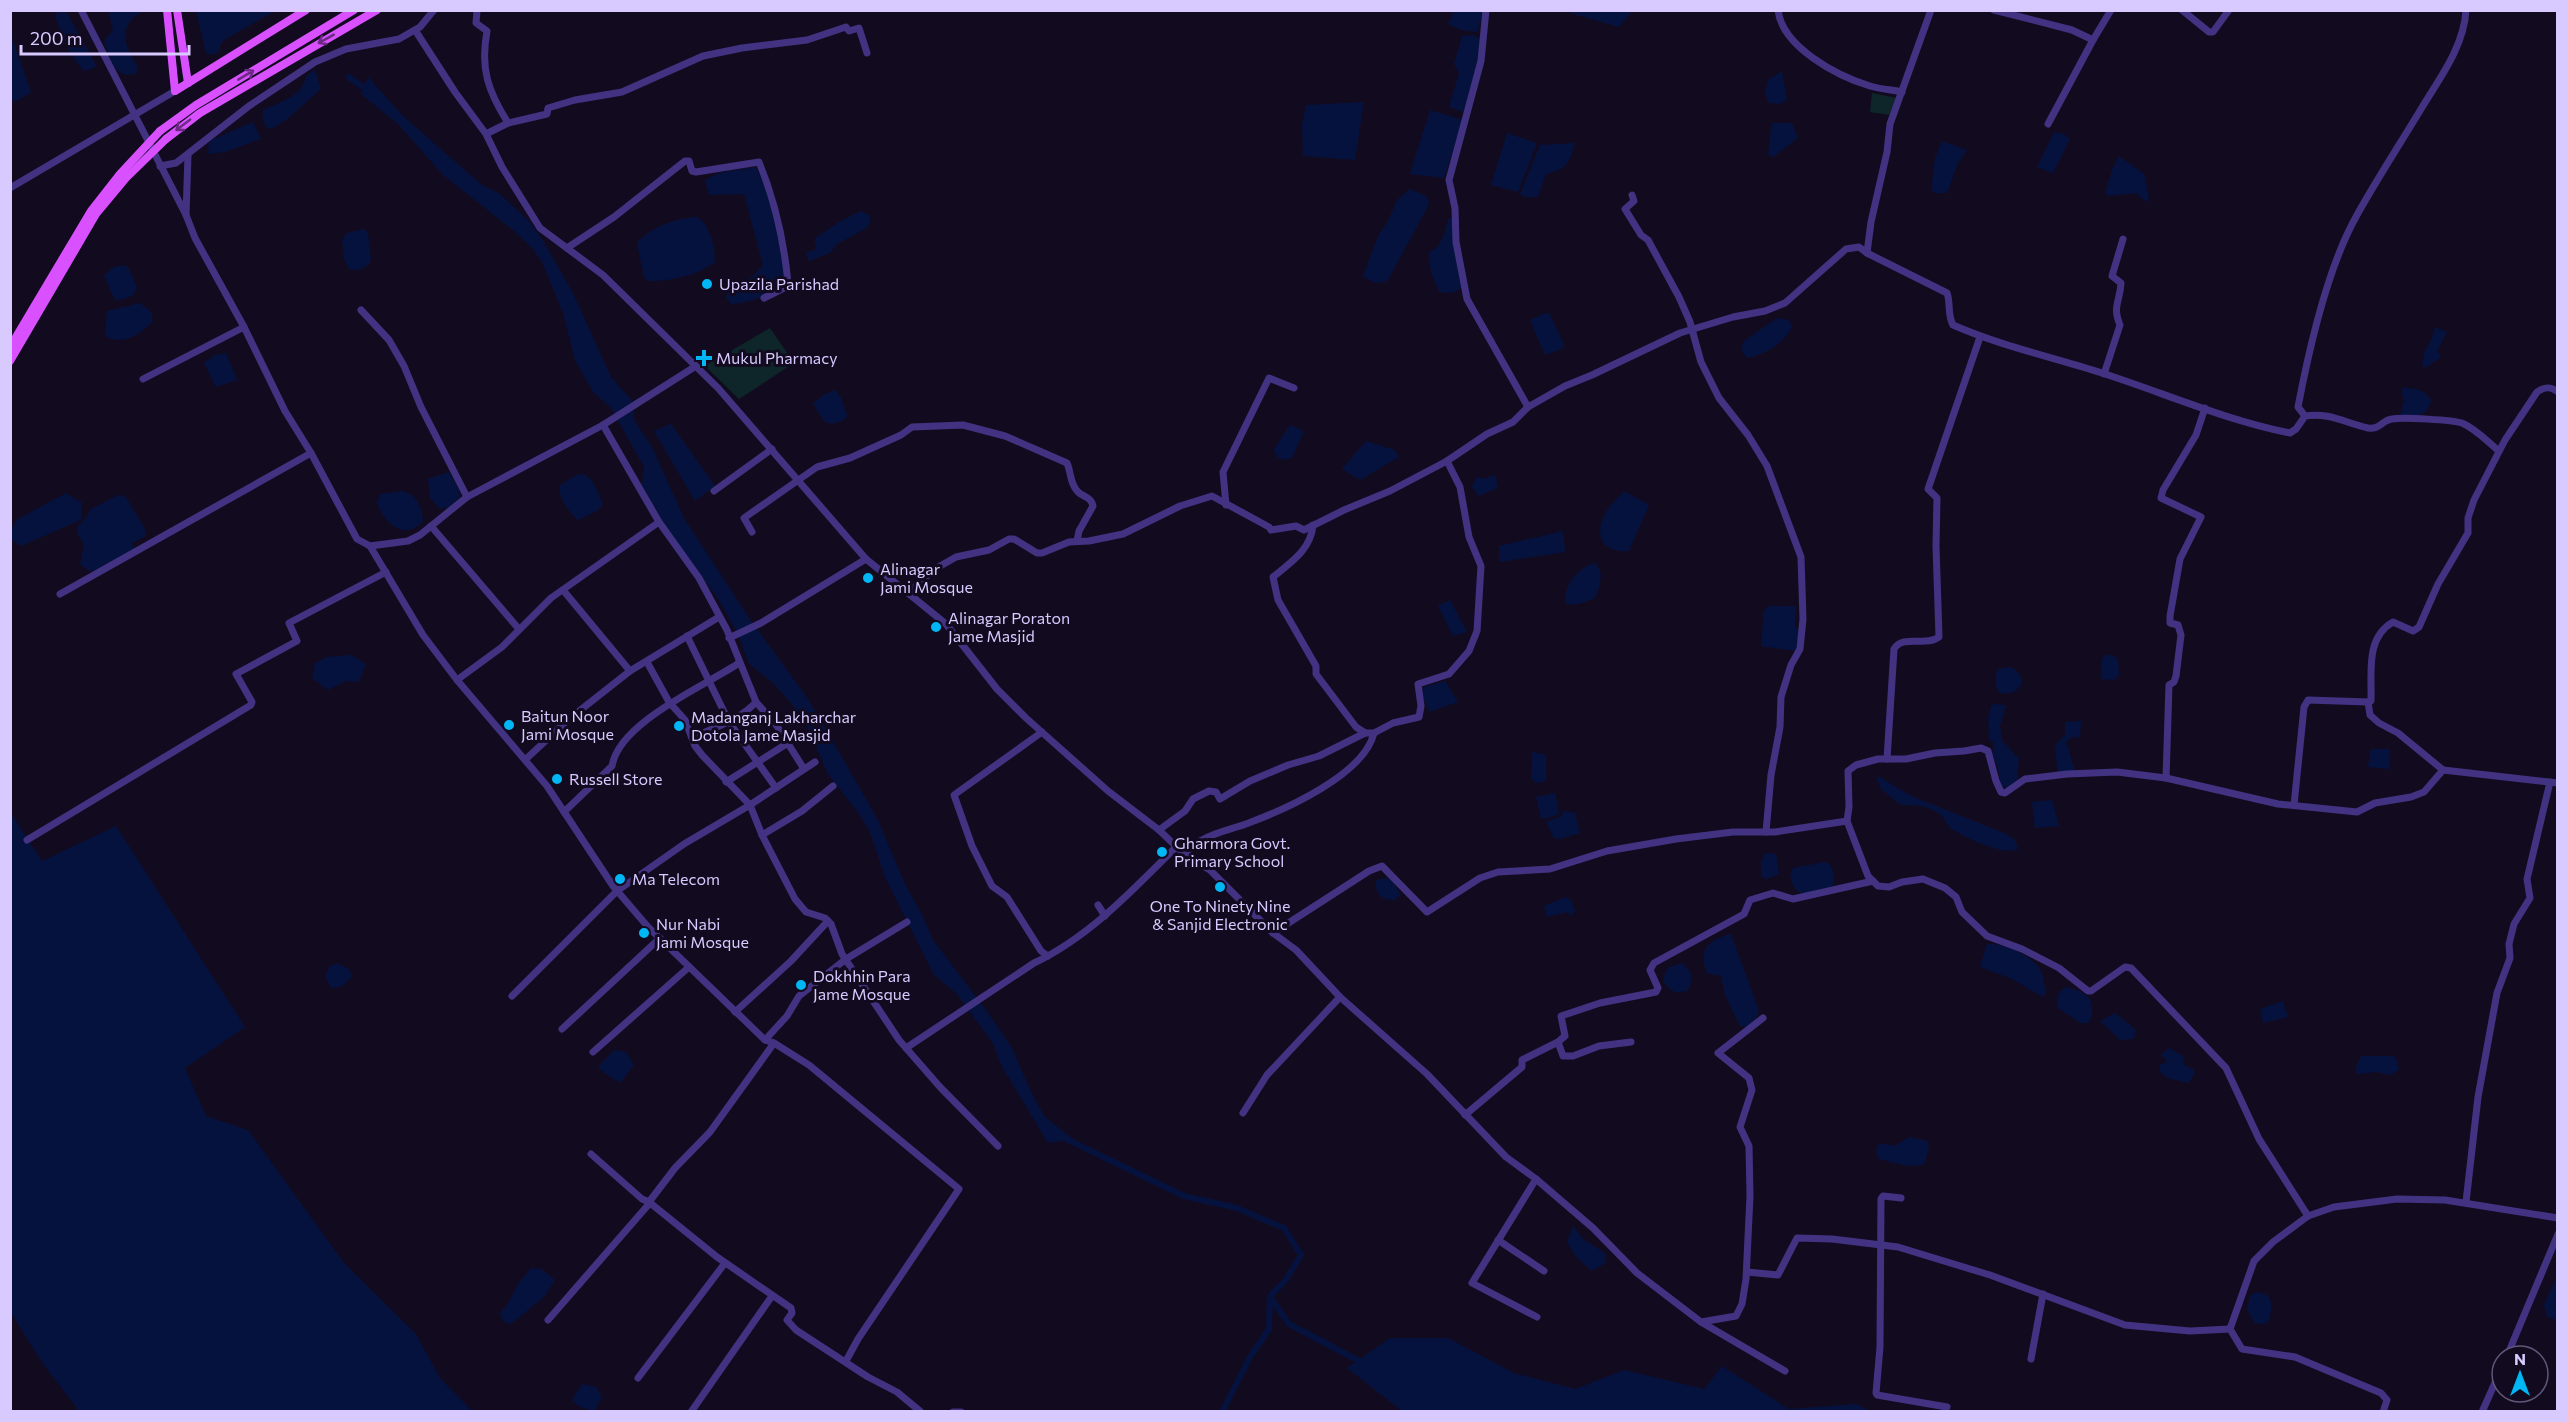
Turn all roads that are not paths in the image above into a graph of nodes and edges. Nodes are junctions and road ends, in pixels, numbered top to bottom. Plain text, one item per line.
1 (81, 10) edge
2 (166, 10) edge
3 (177, 10) edge
4 (306, 10) edge
5 (354, 10) edge
6 (377, 10) edge
7 (434, 10) edge
8 (477, 10) edge
9 (1486, 10) edge
10 (1778, 10) edge
11 (1931, 10) edge
12 (1994, 10) edge
13 (2111, 10) edge
14 (2182, 10) edge
15 (2229, 10) edge
16 (2466, 10) edge
17 (416, 30) junction
18 (2093, 40) junction
19 (867, 53) dead end
20 (188, 83) junction
21 (175, 91) junction
22 (1902, 92) junction
23 (198, 109) junction
24 (133, 114) junction
25 (508, 123) junction
26 (2048, 124) dead end
27 (486, 134) junction
28 (188, 155) junction
29 (160, 166) junction
30 (10, 188) edge
31 (1632, 195) dead end
32 (186, 215) junction
33 (2123, 239) dead end
34 (567, 248) junction
35 (1868, 253) junction
36 (764, 298) dead end
37 (361, 310) dead end
38 (244, 327) junction
39 (1691, 329) junction
40 (1980, 337) junction
41 (10, 347) edge
42 (10, 362) edge
43 (696, 366) junction
44 (2104, 374) junction
45 (143, 379) dead end
46 (1294, 388) dead end
47 (2558, 392) edge
48 (1528, 407) junction
49 (2205, 408) junction
50 (2305, 416) junction
51 (603, 425) junction
52 (772, 449) junction
53 (2499, 451) junction
54 (311, 453) junction
55 (1447, 461) junction
56 (798, 478) junction
57 (714, 491) dead end
58 (466, 496) junction
59 (1226, 505) junction
60 (659, 522) junction
61 (1313, 525) junction
62 (431, 526) junction
63 (752, 532) dead end
64 (1077, 541) junction
65 (370, 546) junction
66 (866, 559) junction
67 (386, 572) junction
68 (563, 590) junction
69 (909, 592) junction
70 (60, 594) dead end
71 (719, 617) junction
72 (518, 628) junction
73 (687, 636) junction
74 (731, 637) junction
75 (647, 662) junction
76 (739, 663) junction
77 (630, 671) junction
78 (457, 680) junction
79 (709, 682) junction
80 (669, 702) junction
81 (756, 702) junction
82 (2368, 702) junction
83 (729, 722) junction
84 (1042, 732) junction
85 (1365, 733) junction
86 (1374, 733) junction
87 (692, 738) junction
88 (788, 743) junction
89 (526, 759) junction
90 (1887, 759) junction
91 (815, 762) dead end
92 (757, 764) junction
93 (804, 769) junction
94 (2444, 770) junction
95 (2166, 778) junction
96 (726, 782) junction
97 (2554, 782) edge
98 (832, 786) dead end
99 (776, 788) junction
100 (2294, 805) junction
101 (750, 806) junction
102 (564, 812) junction
103 (1847, 821) junction
104 (1159, 830) junction
105 (1766, 832) junction
106 (762, 836) junction
107 (27, 840) dead end
108 (1176, 847) junction
109 (1184, 854) junction
110 (1873, 881) junction
111 (617, 891) junction
112 (1098, 905) dead end
113 (1106, 916) junction
114 (828, 921) junction
115 (907, 922) dead end
116 (1274, 933) junction
117 (660, 938) junction
118 (1048, 956) junction
119 (846, 959) junction
120 (689, 967) junction
121 (512, 996) dead end
122 (1340, 997) junction
123 (735, 1012) junction
124 (1763, 1018) dead end
125 (562, 1029) dead end
126 (765, 1040) junction
127 (1558, 1042) junction
128 (1631, 1042) dead end
129 (774, 1043) junction
130 (906, 1048) junction
131 (593, 1052) dead end
132 (1243, 1113) dead end
133 (1465, 1115) junction
134 (998, 1146) dead end
135 (591, 1154) dead end
136 (1536, 1179) junction
137 (1901, 1198) dead end
138 (2466, 1202) junction
139 (649, 1203) junction
140 (2308, 1216) junction
141 (2558, 1218) edge
142 (2558, 1233) edge
143 (1498, 1240) junction
144 (1880, 1245) junction
145 (725, 1263) junction
146 (1544, 1271) dead end
147 (1747, 1272) junction
148 (2043, 1294) junction
149 (772, 1296) junction
150 (1537, 1317) dead end
151 (548, 1320) dead end
152 (1701, 1322) junction
153 (2230, 1329) junction
154 (2512, 1344) edge
155 (2031, 1359) dead end
156 (846, 1361) junction
157 (1785, 1371) dead end
158 (638, 1378) dead end
159 (2490, 1394) edge
160 (1947, 1407) dead end
161 (691, 1412) edge
162 (921, 1412) edge
163 (953, 1412) edge
164 (961, 1412) edge
165 (2383, 1412) edge
166 (2482, 1412) edge

1 - 24 street
2 - 21 main road
3 - 20 main road
4 - 20 main road
23 -> 5 main road
6 -> 23 main road
7 - 17 street
8 - 25 street
9 - 48 street
10 - 22 street
11 - 22 street
12 - 18 street
13 - 18 street
14 - 15 street
16 - 50 street
17 - 27 street
17 - 28 street
18 - 26 street
19 - 25 street
20 - 21 main road
21 - 24 street
22 - 35 street
23 - 41 main road, bridge
23 -> 42 main road, bridge
24 - 29 street
24 - 30 street
25 - 27 street
27 - 34 street
28 - 29 street
28 - 32 street
29 - 32 street
31 - 39 street
32 - 38 street
33 - 44 street
34 - 36 street
34 - 43 street
35 - 39 street
35 - 40 street
37 - 58 street
38 - 45 street
38 - 54 street
39 - 48 street
39 - 105 street
40 - 44 street
40 - 90 street
43 - 51 street
43 - 52 street
44 - 49 street
46 - 59 street
47 - 53 street
48 - 55 street
49 - 50 street
49 - 95 street
50 - 53 street
51 - 58 street
51 - 60 street
52 - 56 street
52 - 57 street
53 - 82 street
54 - 65 street
54 - 70 street
55 - 61 street
55 - 86 street
56 - 63 street
56 - 64 street
56 - 66 street
58 - 62 street
59 - 61 street
59 - 64 street
60 - 68 street
60 - 71 street
61 - 85 street
62 - 65 street
62 - 72 street
64 - 69 street
65 - 67 street
66 - 69 street
66 - 74 street
67 - 78 street
67 - 107 street
68 - 72 street
68 - 77 street
69 - 84 street
71 - 73 street
71 - 74 street
72 - 78 street
73 - 75 street
73 - 79 street
74 - 76 street
75 - 77 street
75 - 80 street
76 - 79 street
76 - 81 street
77 - 89 street
78 - 89 street
79 - 80 street
79 - 83 street
80 - 87 street
80 - 102 street
81 - 83 street
81 - 88 street
82 - 94 street
82 - 100 street
83 - 87 street
83 - 92 street
84 - 104 street
84 - 118 street
85 - 86 street
85 - 104 street
86 - 109 street
87 - 96 street
88 - 92 street
88 - 93 street
89 - 102 street
90 - 95 street
90 - 103 street
91 - 93 street
92 - 96 street
92 - 99 street
93 - 99 street
94 - 97 street
94 - 100 street
95 - 100 street
96 - 101 street
97 - 138 street
98 - 106 street
99 - 101 street
101 - 106 street
101 - 111 street
102 - 111 street
103 - 105 street
103 - 110 street
104 - 108 street
105 - 116 street
106 - 114 street
108 - 109 street
108 - 113 street
109 - 116 street
110 - 127 street
110 - 140 street
111 - 117 street
111 - 121 street
112 - 113 street
113 - 118 street
114 - 119 street
114 - 123 street
115 - 119 street
116 - 122 street
117 - 120 street
117 - 125 street
118 - 130 street
119 - 126 street
119 - 130 street
120 - 123 street
120 - 131 street
122 - 132 street
122 - 133 street
123 - 126 street
124 - 147 street
126 - 129 street
127 - 128 street
127 - 133 street
129 - 139 street
129 - 156 street
130 - 134 street
133 - 136 street
135 - 139 street
136 - 143 street
136 - 152 street
137 - 144 street
138 - 140 street
138 - 141 street
139 - 145 street
139 - 151 street
140 - 153 street
142 - 154 street
143 - 146 street
143 - 150 street
144 - 147 street
144 - 148 street
144 - 160 street
145 - 149 street
145 - 158 street
147 - 152 street
148 - 153 street
148 - 155 street
149 - 156 street
149 - 161 street
152 - 157 street
153 - 165 street
156 - 162 street
159 - 166 street
163 - 164 street

